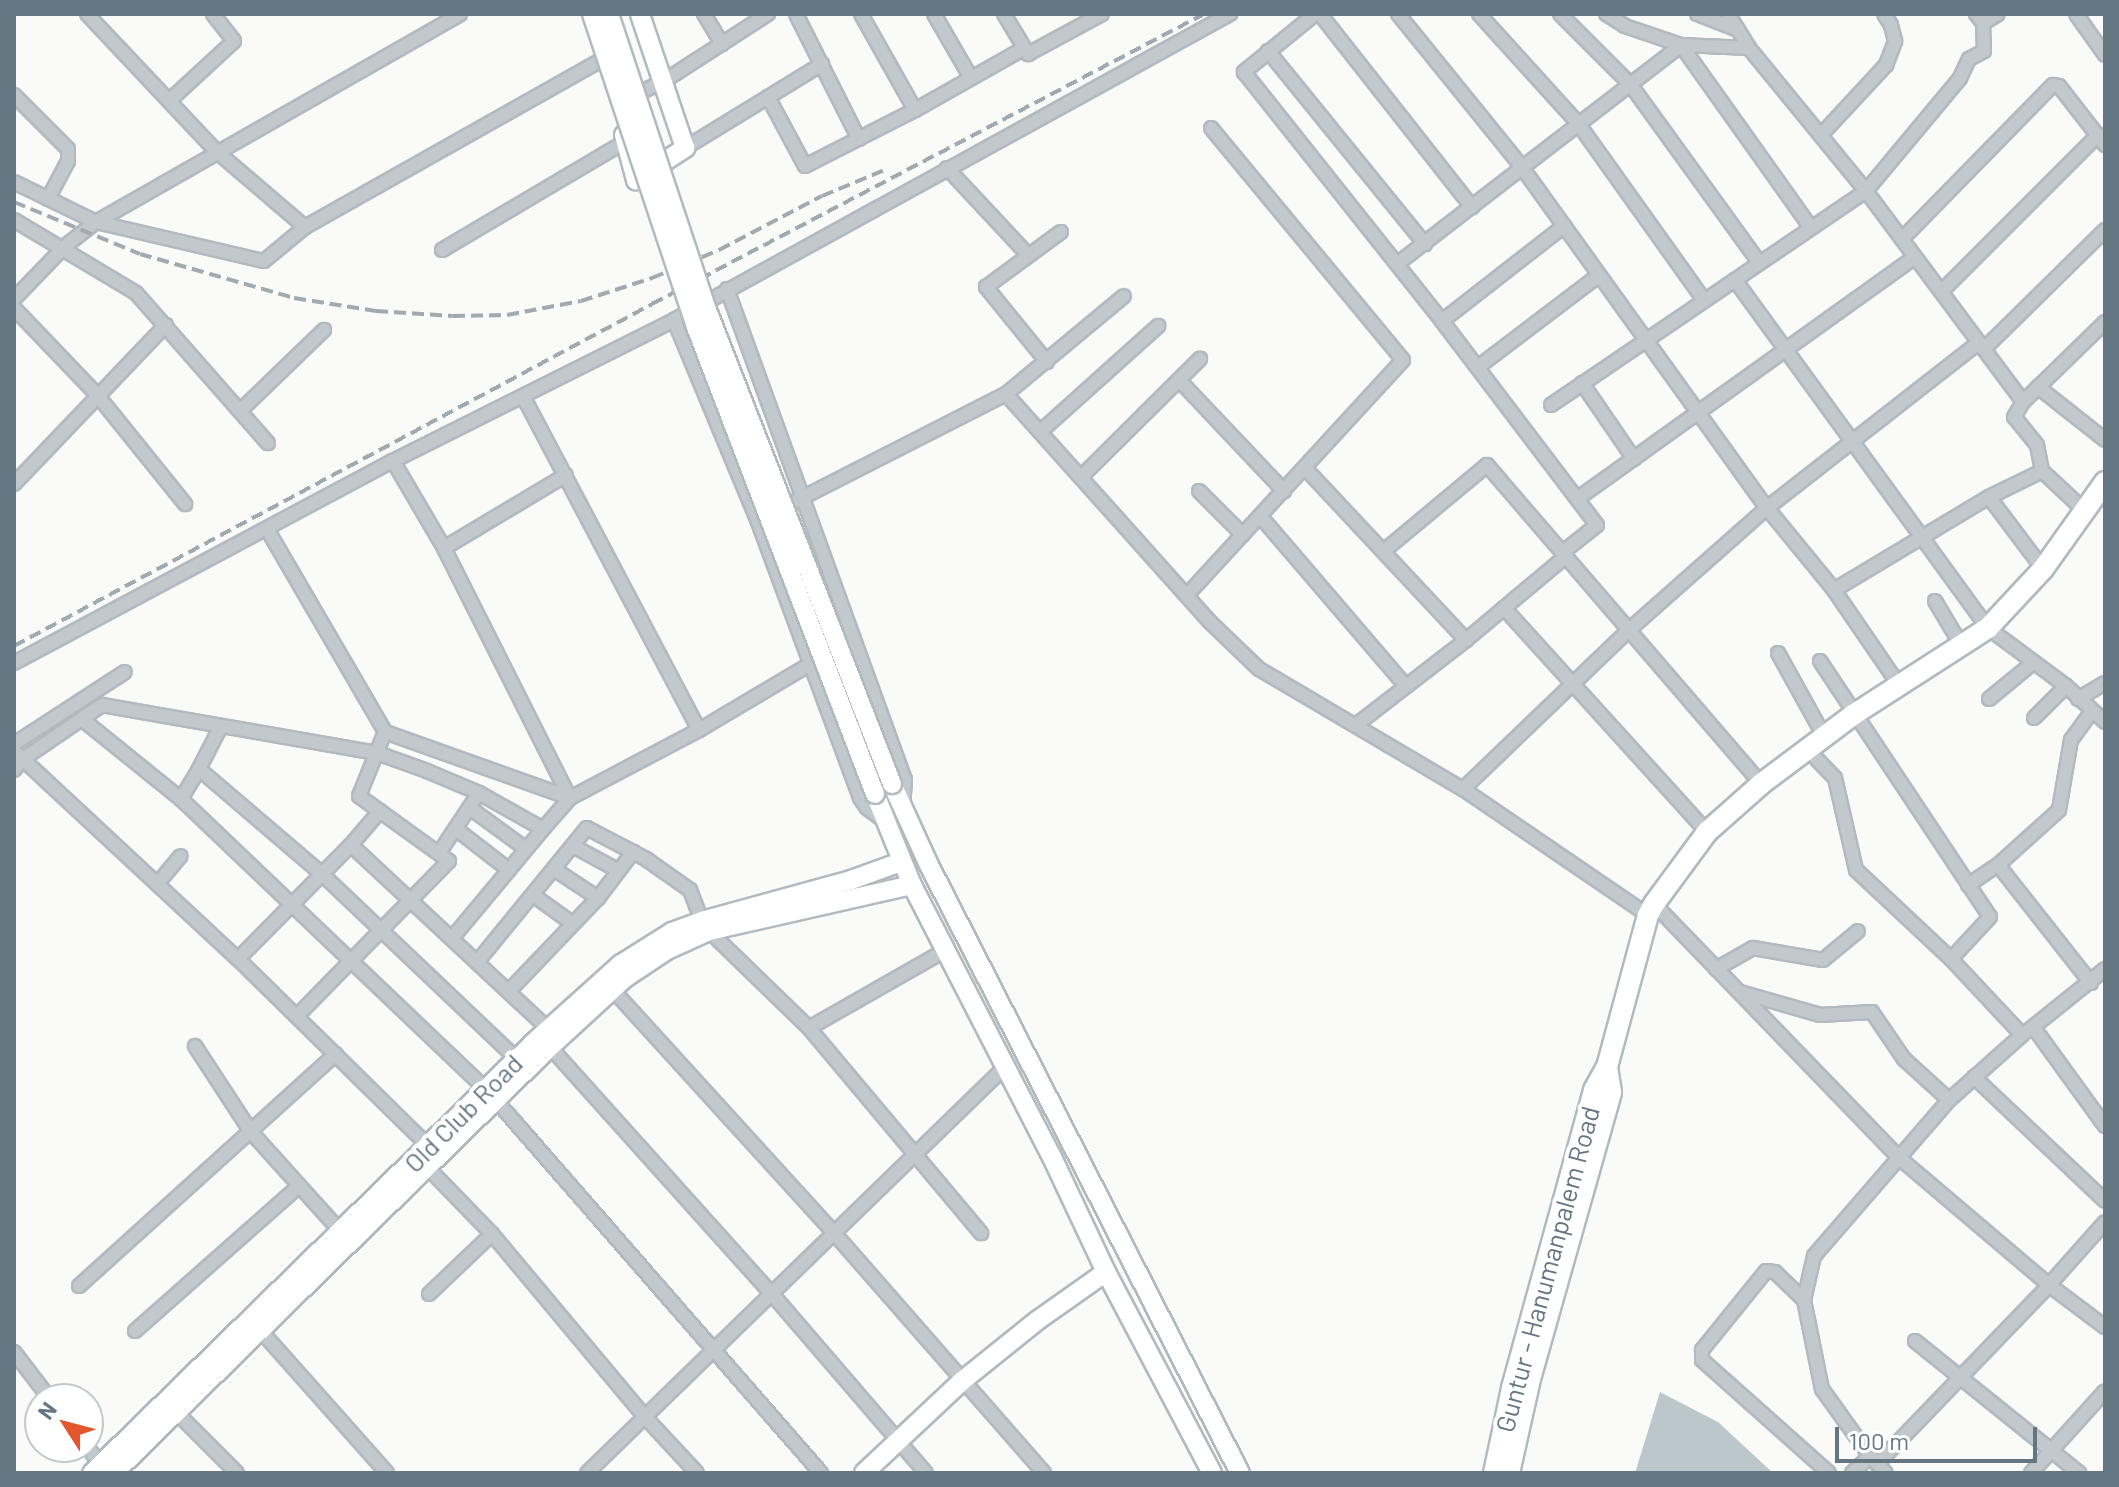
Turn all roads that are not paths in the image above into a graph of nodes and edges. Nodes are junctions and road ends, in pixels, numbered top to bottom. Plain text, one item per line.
1 (87, 14) edge
2 (213, 14) edge
3 (460, 14) edge
4 (585, 14) edge
5 (592, 14) edge
6 (609, 14) edge
7 (640, 14) edge
8 (704, 14) edge
9 (768, 14) edge
10 (796, 14) edge
11 (861, 14) edge
12 (934, 14) edge
13 (1004, 14) edge
14 (1102, 14) edge
15 (1230, 14) edge
16 (1317, 14) edge
17 (1398, 14) edge
18 (1479, 14) edge
19 (1560, 14) edge
20 (1606, 14) edge
21 (1697, 14) edge
22 (1728, 14) edge
23 (1998, 14) edge
24 (2076, 14) edge
25 (1980, 18) edge
26 (1887, 20) edge
27 (1743, 39) junction
28 (722, 44) junction
29 (1681, 45) junction
30 (1023, 49) junction
31 (1268, 51) junction
32 (2105, 55) edge
33 (601, 60) junction
34 (822, 64) junction
35 (971, 78) junction
36 (664, 81) junction
37 (1630, 84) junction
38 (14, 95) edge
39 (768, 97) junction
40 (169, 101) junction
41 (615, 105) junction
42 (915, 110) junction
43 (1577, 122) junction
44 (1211, 128) dead end
45 (1821, 135) junction
46 (859, 139) junction
47 (626, 141) junction
48 (2099, 141) edge
49 (685, 148) junction
50 (216, 151) junction
51 (1521, 166) junction
52 (947, 168) junction
53 (14, 182) edge
54 (1866, 191) junction
55 (48, 199) junction
56 (1472, 207) junction
57 (14, 220) edge
58 (96, 222) junction
59 (1564, 226) junction
60 (305, 227) junction
61 (1811, 228) junction
62 (2105, 230) edge
63 (1061, 232) dead end
64 (1902, 239) junction
65 (1425, 244) junction
66 (64, 247) junction
67 (442, 250) dead end
68 (1028, 255) junction
69 (1914, 258) junction
70 (1759, 262) junction
71 (1397, 264) junction
72 (1599, 275) junction
73 (1735, 280) junction
74 (727, 289) junction
75 (1942, 291) junction
76 (1124, 296) dead end
77 (14, 299) edge
78 (1704, 300) junction
79 (14, 308) edge
80 (674, 320) junction
81 (1442, 321) junction
82 (2105, 322) edge
83 (166, 325) junction
84 (1158, 326) dead end
85 (324, 330) dead end
86 (1646, 340) junction
87 (1981, 346) junction
88 (1785, 353) junction
89 (1200, 359) dead end
90 (1047, 362) junction
91 (1478, 367) junction
92 (1179, 380) junction
93 (1582, 383) junction
94 (2038, 387) junction
95 (1006, 394) junction
96 (98, 396) junction
97 (524, 398) junction
98 (2023, 402) junction
99 (1551, 405) dead end
100 (240, 411) junction
101 (1698, 413) junction
102 (1040, 432) junction
103 (2105, 440) edge
104 (1850, 442) junction
105 (268, 443) dead end
106 (1634, 459) junction
107 (393, 461) junction
108 (1305, 468) junction
109 (2042, 471) junction
110 (566, 475) junction
111 (1081, 477) junction
112 (2105, 482) edge
113 (14, 484) edge
114 (1199, 491) dead end
115 (1284, 491) junction
116 (803, 496) junction
117 (1989, 497) junction
118 (1577, 499) junction
119 (185, 504) dead end
120 (1767, 508) junction
121 (2084, 510) junction
122 (1261, 517) junction
123 (758, 522) junction
124 (267, 529) junction
125 (1243, 535) junction
126 (1921, 536) junction
127 (444, 548) junction
128 (1385, 550) junction
129 (1564, 554) junction
130 (2043, 569) junction
131 (1834, 590) junction
132 (1187, 595) junction
133 (1935, 601) dead end
134 (1504, 608) junction
135 (1988, 628) junction
136 (1630, 629) junction
137 (1466, 640) junction
138 (1960, 643) junction
139 (1778, 653) dead end
140 (1820, 661) dead end
141 (2034, 662) junction
142 (14, 663) edge
143 (810, 664) junction
144 (125, 672) dead end
145 (2105, 683) edge
146 (1570, 685) junction
147 (1899, 685) junction
148 (1406, 686) junction
149 (2066, 686) junction
150 (1989, 699) dead end
151 (2078, 699) junction
152 (2092, 711) junction
153 (1853, 715) junction
154 (2034, 718) dead end
155 (83, 720) junction
156 (2105, 722) edge
157 (1356, 725) junction
158 (221, 726) junction
159 (699, 730) junction
160 (385, 732) junction
161 (1824, 736) junction
162 (14, 744) edge
163 (1806, 748) junction
164 (377, 753) junction
165 (19, 755) edge
166 (199, 769) junction
167 (14, 770) edge
168 (1761, 784) junction
169 (1463, 789) junction
170 (479, 793) junction
171 (570, 798) junction
172 (181, 799) junction
173 (470, 808) junction
174 (903, 809) junction
175 (380, 811) junction
176 (883, 820) junction
177 (456, 829) junction
178 (543, 829) junction
179 (1707, 832) junction
180 (351, 845) junction
181 (573, 846) junction
182 (526, 849) junction
183 (633, 852) junction
184 (439, 853) junction
185 (181, 856) dead end
186 (901, 862) junction
187 (1998, 865) junction
188 (554, 869) junction
189 (509, 870) junction
190 (619, 871) junction
191 (323, 875) junction
192 (158, 883) junction
193 (912, 885) junction
194 (1968, 885) junction
195 (533, 895) junction
196 (598, 898) junction
197 (413, 901) junction
198 (293, 904) junction
199 (1651, 909) junction
200 (573, 924) junction
201 (705, 926) junction
202 (382, 931) junction
203 (1858, 931) dead end
204 (453, 937) junction
205 (946, 950) junction
206 (238, 959) junction
207 (1951, 959) junction
208 (354, 961) junction
209 (478, 961) junction
210 (1716, 969) junction
211 (2105, 969) edge
212 (2091, 983) junction
213 (612, 989) junction
214 (509, 991) junction
215 (1737, 991) junction
216 (297, 1016) junction
217 (809, 1028) junction
218 (2028, 1032) junction
219 (549, 1038) junction
220 (195, 1046) dead end
221 (336, 1054) junction
222 (517, 1059) junction
223 (1005, 1067) junction
224 (1607, 1067) junction
225 (1974, 1077) junction
226 (491, 1096) junction
227 (1949, 1100) junction
228 (2105, 1126) edge
229 (251, 1132) junction
230 (429, 1147) junction
231 (914, 1155) junction
232 (1897, 1156) junction
233 (428, 1168) junction
234 (299, 1186) junction
235 (2105, 1201) edge
236 (2105, 1222) edge
237 (342, 1233) junction
238 (834, 1233) junction
239 (981, 1233) dead end
240 (492, 1234) junction
241 (1106, 1272) junction
242 (2049, 1285) junction
243 (79, 1286) dead end
244 (429, 1294) dead end
245 (772, 1294) junction
246 (1804, 1300) junction
247 (2105, 1327) edge
248 (135, 1331) dead end
249 (261, 1331) junction
250 (1915, 1341) dead end
251 (713, 1351) junction
252 (14, 1352) edge
253 (1957, 1378) junction
254 (962, 1381) junction
255 (38, 1383) edge
256 (2105, 1391) edge
257 (176, 1412) junction
258 (645, 1417) junction
259 (898, 1439) junction
260 (2051, 1450) junction
261 (1877, 1464) edge
262 (102, 1470) edge
263 (1239, 1472) edge
264 (237, 1473) edge
265 (387, 1473) edge
266 (587, 1473) edge
267 (697, 1473) edge
268 (821, 1473) edge
269 (864, 1473) edge
270 (926, 1473) edge
271 (1044, 1473) edge
272 (1212, 1473) edge
273 (1494, 1473) edge
274 (1509, 1473) edge
275 (1829, 1473) edge
276 (1852, 1473) edge
277 (2031, 1473) edge
278 (2079, 1473) edge

1 - 40 street
2 - 40 street
3 - 50 street
4 - 33 main road
5 - 176 main road, bridge
6 - 174 main road, bridge
7 - 36 main road
8 - 28 street
9 - 28 street
10 - 34 street
11 - 42 street
12 - 35 street
13 - 30 street
14 - 30 street
15 - 52 street
16 - 31 street
16 - 56 street
17 - 51 street
18 - 43 street
19 - 37 street
20 - 29 street
21 - 27 street
22 - 27 street
23 - 25 street
24 - 32 street
25 - 54 street
26 - 45 street
27 - 29 street
27 - 45 street
28 - 36 street
29 - 37 street
29 - 61 street
30 - 35 street
31 - 65 street
31 - 71 street
33 - 41 main road
33 - 60 street
34 - 39 street
34 - 46 street
35 - 42 street
36 - 41 street
36 - 49 main road
37 - 43 street
37 - 70 street
38 - 55 street
39 - 46 street
39 - 49 street
40 - 50 street
41 - 47 main road
42 - 46 street
43 - 51 street
43 - 78 street
44 - 108 street
45 - 54 street
47 - 49 main road
47 - 67 street
48 - 64 street
48 - 75 street
50 - 58 street
50 - 60 street
51 - 56 street
51 - 59 street
52 - 68 street
52 - 74 street
53 - 55 street
54 - 61 street
54 - 64 street
55 - 58 street
56 - 65 street
57 - 66 street
58 - 60 street
58 - 66 street
59 - 72 street
59 - 81 street
61 - 70 street
62 - 87 street
63 - 68 street
64 - 69 street
65 - 71 street
66 - 77 street
66 - 83 street
68 - 90 street
69 - 75 street
69 - 88 street
70 - 73 street
71 - 81 street
72 - 86 street
72 - 91 street
73 - 78 street
73 - 88 street
74 - 80 street
74 - 116 street
75 - 87 street
76 - 90 street
78 - 86 street
79 - 96 street
80 - 97 street
80 - 123 street
81 - 91 street
82 - 94 street
83 - 96 street
83 - 100 street
84 - 102 street
85 - 100 street
86 - 93 street
86 - 101 street
87 - 98 street
87 - 104 street
88 - 101 street
88 - 104 street
89 - 92 street
90 - 95 street
91 - 118 street
92 - 111 street
92 - 115 street
93 - 99 street
93 - 106 street
94 - 98 street
94 - 103 street
95 - 102 street
95 - 116 street
96 - 113 street
96 - 119 street
97 - 107 street
97 - 110 street
98 - 109 street
100 - 105 street
101 - 106 street
101 - 120 street
102 - 111 street
104 - 120 street
104 - 126 street
106 - 118 street
107 - 124 street
107 - 127 street
108 - 115 street
108 - 128 street
109 - 117 street
109 - 121 street
110 - 127 street
110 - 159 street
111 - 132 street
112 - 121 main road, Guntur - Hanumanpalem Road
114 - 125 street
115 - 122 street
116 - 123 street
116 - 174 street
117 - 126 street
117 - 130 street
118 - 129 street
120 - 131 street
120 - 136 street
121 - 130 main road, Guntur - Hanumanpalem Road
122 - 125 street
122 - 148 street
123 - 143 street
124 - 142 street
124 - 160 street
125 - 132 street
126 - 131 street
126 - 135 street
127 - 171 street
128 - 129 street
128 - 137 street
129 - 134 street
129 - 136 street
130 - 135 main road, Guntur - Hanumanpalem Road
131 - 147 street
132 - 157 street
133 - 138 street
134 - 137 street
134 - 146 street
135 - 138 main road, Guntur - Hanumanpalem Road
135 - 141 street
136 - 146 street
136 - 168 street
137 - 148 street
138 - 147 main road, Guntur - Hanumanpalem Road
139 - 161 street
140 - 153 street
141 - 149 street
141 - 150 street
143 - 159 street
143 - 176 street
144 - 162 street
145 - 151 street
146 - 169 street
146 - 179 street
147 - 153 main road, Guntur - Hanumanpalem Road
148 - 157 street
149 - 151 street
149 - 154 street
151 - 152 street
152 - 156 street
152 - 187 street
153 - 161 main road, Guntur - Hanumanpalem Road
153 - 194 street
155 - 158 street
155 - 165 street
155 - 172 street
157 - 169 street
158 - 164 street
158 - 166 street
159 - 171 street
160 - 164 street
160 - 171 street
161 - 163 main road, Guntur - Hanumanpalem Road
163 - 168 main road, Guntur - Hanumanpalem Road
163 - 207 street
164 - 170 street
164 - 175 street
165 - 167 street
165 - 192 street
166 - 172 street
166 - 191 street
168 - 179 main road, Guntur - Hanumanpalem Road
169 - 199 street
170 - 173 street
170 - 178 street
171 - 178 street
172 - 198 street
173 - 177 street
173 - 182 street
174 - 263 main road
175 - 180 street
175 - 184 street
176 - 186 main road
177 - 184 street
177 - 189 street
178 - 182 street
179 - 199 main road, Guntur - Hanumanpalem Road
180 - 191 street
180 - 197 street
181 - 183 street
181 - 188 street
181 - 190 street
182 - 189 street
183 - 190 street
183 - 201 street
184 - 197 street
185 - 192 street
186 - 193 main road
186 - 201 main road, Old Club Road
187 - 194 street
187 - 212 street
188 - 195 street
188 - 196 street
189 - 204 street
190 - 196 street
191 - 198 street
191 - 202 street
192 - 206 street
193 - 201 main road, Old Club Road
193 - 205 main road
194 - 207 street
195 - 200 street
195 - 209 street
196 - 200 street
197 - 202 street
197 - 204 street
198 - 206 street
198 - 208 street
199 - 210 street
199 - 224 main road, Guntur - Hanumanpalem Road
200 - 214 street
201 - 213 main road, Old Club Road
201 - 217 street
201 - 219 main road, Old Club Road
202 - 208 street
202 - 222 street
203 - 210 street
204 - 209 street
205 - 217 street
205 - 223 main road
206 - 216 street
207 - 218 street
208 - 216 street
208 - 226 street
209 - 214 street
210 - 215 street
211 - 212 street
212 - 218 street
213 - 219 main road, Old Club Road
213 - 238 street
214 - 219 street
215 - 227 street
215 - 232 street
216 - 221 street
217 - 231 street
218 - 225 street
218 - 228 street
219 - 222 main road, Old Club Road
219 - 226 main road, Old Club Road
219 - 245 street
220 - 229 street
221 - 229 street
221 - 230 street
222 - 226 main road, Old Club Road
223 - 231 street
223 - 241 main road
224 - 273 main road, Guntur - Hanumanpalem Road
224 - 274 main road, Guntur - Hanumanpalem Road
225 - 227 street
225 - 235 street
226 - 230 main road, Old Club Road
226 - 233 main road, Old Club Road
226 - 251 street
227 - 232 street
229 - 234 street
229 - 243 street
230 - 237 main road, Old Club Road
231 - 238 street
231 - 239 street
232 - 242 street
232 - 246 street
233 - 240 street
233 - 249 main road, Old Club Road
234 - 237 street
234 - 248 street
236 - 242 street
237 - 262 main road, Old Club Road
238 - 245 street
238 - 254 street
240 - 244 street
240 - 258 street
241 - 254 main road
241 - 272 main road
242 - 247 street
242 - 253 street
245 - 251 street
245 - 259 street
246 - 261 street
246 - 275 street
249 - 257 main road, Old Club Road
249 - 265 street
250 - 253 street
251 - 258 street
251 - 268 street
252 - 255 street
253 - 260 street
253 - 261 street
254 - 259 main road
254 - 271 street
256 - 260 street
257 - 262 main road, Old Club Road
257 - 264 street
258 - 266 street
258 - 267 street
259 - 269 main road
259 - 270 street
260 - 277 street
260 - 278 street
261 - 276 street

